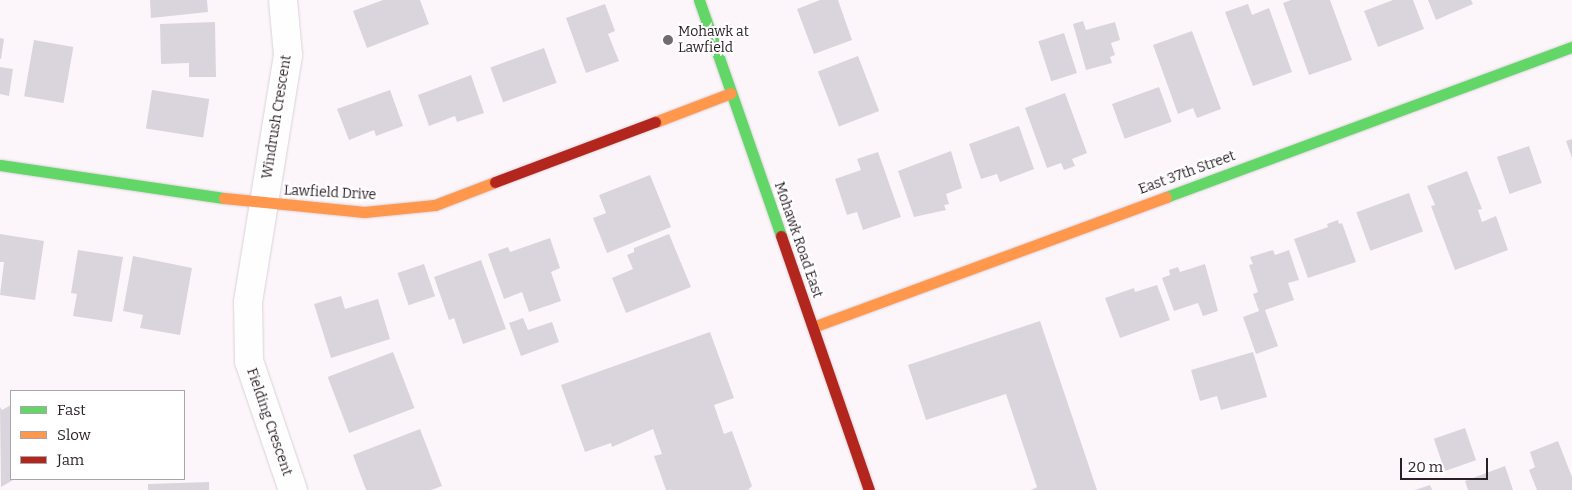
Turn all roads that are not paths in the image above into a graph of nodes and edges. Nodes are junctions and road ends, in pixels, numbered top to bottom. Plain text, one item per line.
1 (283, 0) edge
2 (699, 0) edge
3 (1572, 47) edge
4 (731, 92) junction
5 (0, 165) edge
6 (263, 204) junction
7 (813, 328) junction
8 (292, 490) edge
9 (869, 490) edge

1 - 6 street, Windrush Crescent
2 - 4 street, Mohawk Road East
3 - 7 street, East 37th Street
4 - 6 street, Lawfield Drive
4 - 7 street, Mohawk Road East
5 - 6 street, Lawfield Drive
6 - 8 street, Fielding Crescent
7 - 9 street, Mohawk Road East

